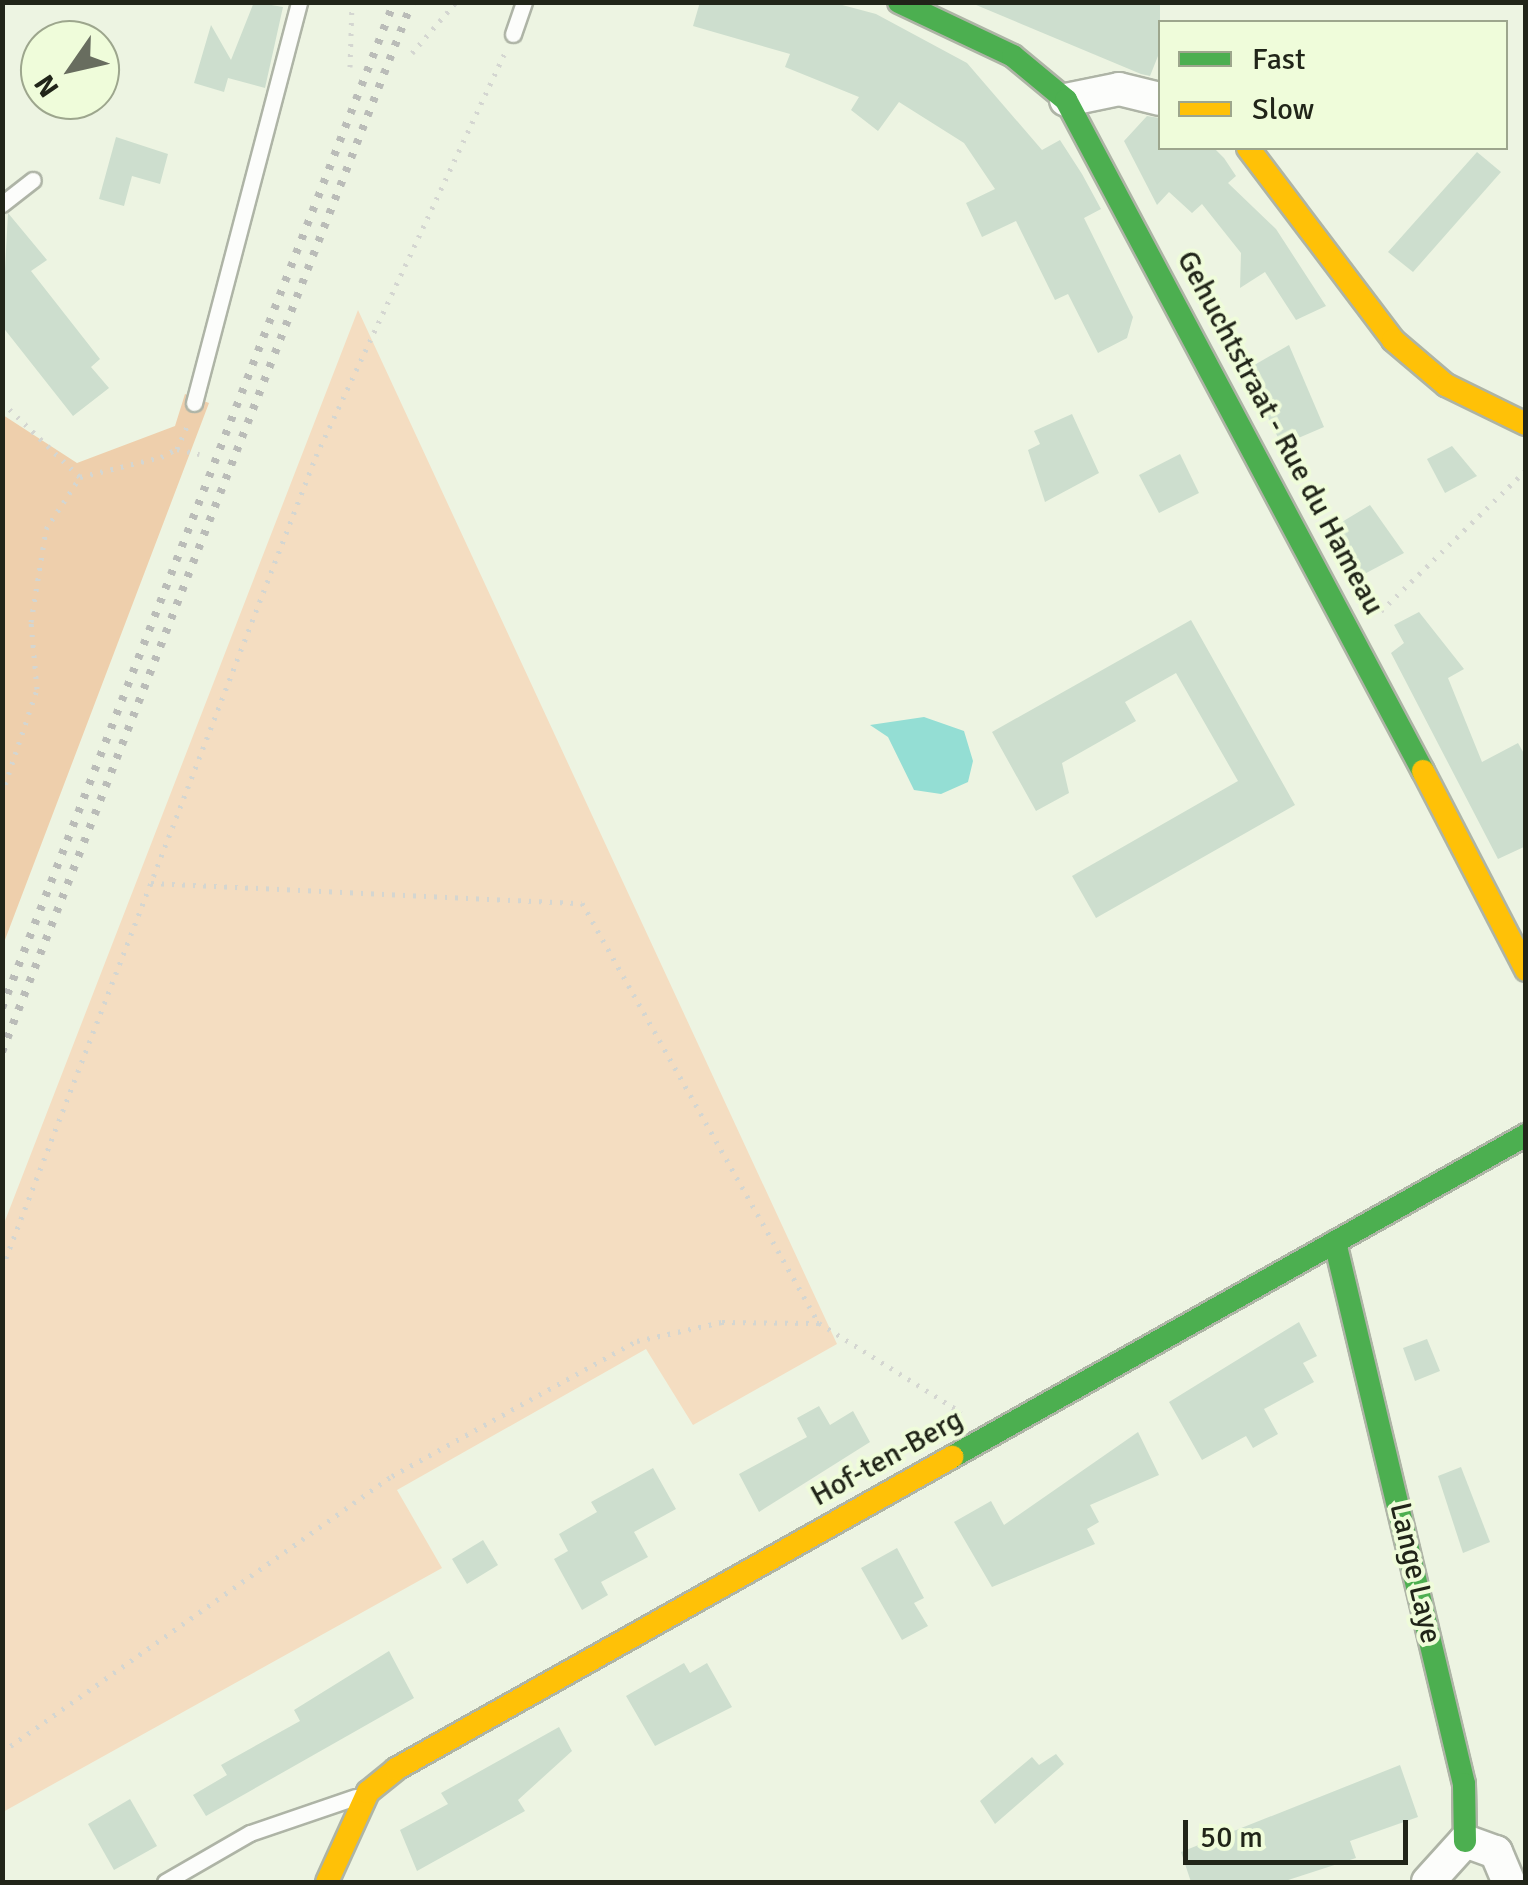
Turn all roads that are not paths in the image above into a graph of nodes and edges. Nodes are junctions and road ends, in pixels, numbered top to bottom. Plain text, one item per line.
1 (299, 2) edge
2 (524, 2) edge
3 (899, 2) edge
4 (513, 34) road end
5 (1158, 99) edge
6 (1066, 100) junction
7 (1250, 150) edge
8 (33, 180) dead end
9 (2, 204) edge
10 (194, 403) dead end
11 (1526, 424) edge
12 (1526, 970) edge
13 (1526, 1135) edge
14 (1335, 1242) junction
15 (368, 1792) junction
16 (1465, 1841) junction
17 (165, 1882) edge
18 (327, 1882) edge
19 (1428, 1882) edge
20 (1509, 1882) edge

1 - 10 lane
2 - 4 lane
3 - 6 street, Gehuchtstraat - Rue du Hameau
5 - 6 street
6 - 12 street, Gehuchtstraat - Rue du Hameau
7 - 11 street
8 - 9 lane
13 - 14 street, Hof-ten-Berg
14 - 15 street, Hof-ten-Berg
14 - 16 street, Lange Laye
15 - 17 lane
15 - 18 street
16 - 19 street
16 - 20 street

